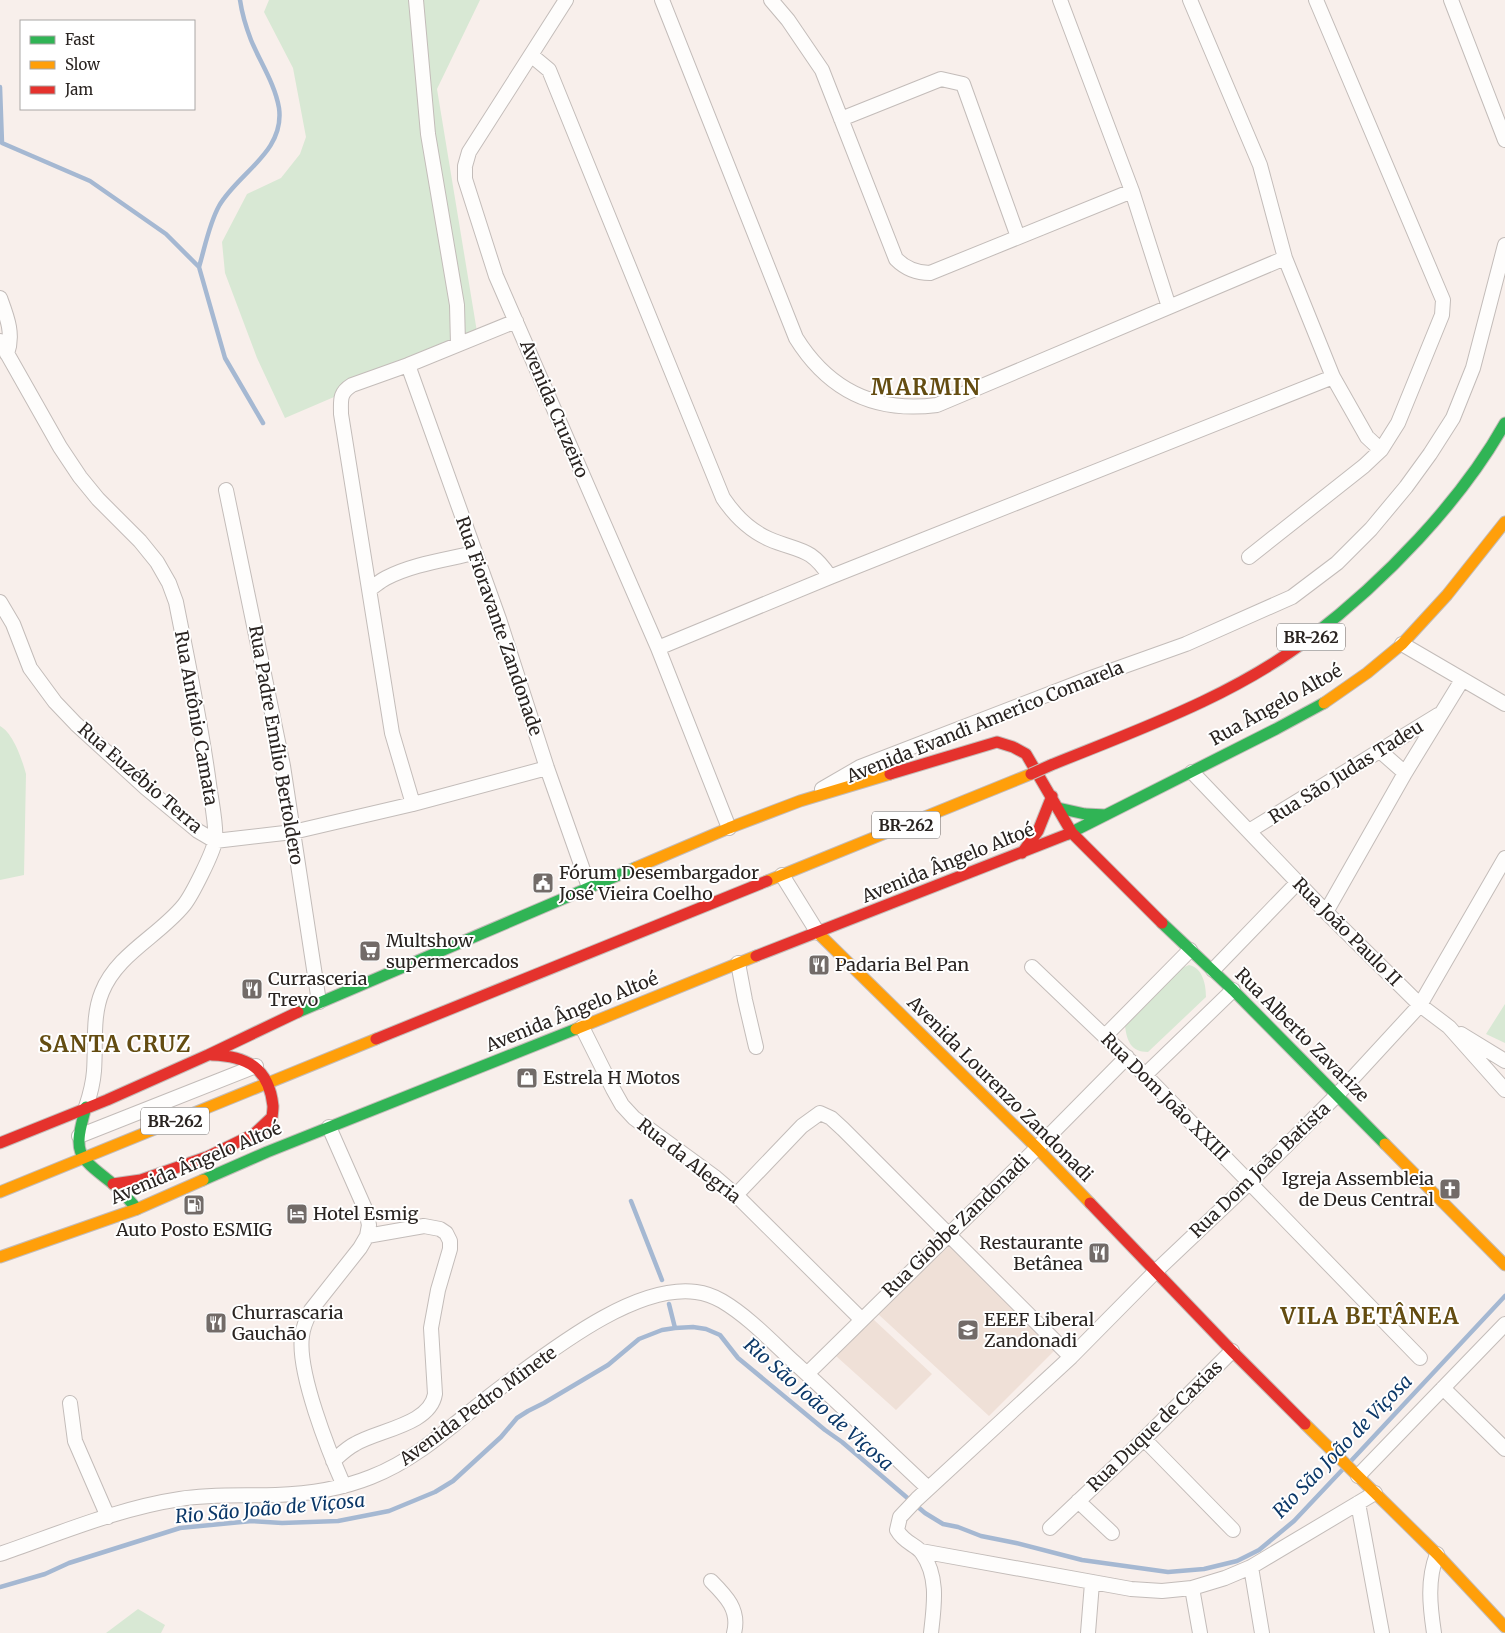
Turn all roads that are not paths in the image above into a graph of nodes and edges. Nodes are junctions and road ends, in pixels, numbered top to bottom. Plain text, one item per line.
1 (416, 0) edge
2 (566, 0) edge
3 (662, 0) edge
4 (771, 0) edge
5 (1060, 0) edge
6 (1190, 0) edge
7 (1316, 0) edge
8 (1451, 0) edge
9 (531, 55) junction
10 (841, 119) junction
11 (1505, 140) edge
12 (1132, 191) junction
13 (1018, 237) junction
14 (1505, 245) edge
15 (1285, 258) junction
16 (0, 298) edge
17 (1169, 307) junction
18 (516, 321) junction
19 (0, 341) edge
20 (458, 344) junction
21 (7, 354) junction
22 (408, 365) junction
23 (1333, 377) junction
24 (1505, 423) edge
25 (1381, 450) junction
26 (226, 490) dead end
27 (1505, 522) edge
28 (474, 553) junction
29 (1249, 557) dead end
30 (367, 570) junction
31 (830, 577) junction
32 (385, 578) junction
33 (370, 590) junction
34 (0, 602) edge
35 (1402, 644) junction
36 (658, 648) junction
37 (1462, 680) junction
38 (1505, 704) edge
39 (1442, 713) junction
40 (1380, 751) junction
41 (547, 768) junction
42 (1192, 772) junction
43 (1405, 773) junction
44 (1052, 796) junction
45 (800, 801) junction
46 (413, 804) junction
47 (1058, 808) junction
48 (1106, 815) junction
49 (729, 828) junction
50 (1250, 831) junction
51 (293, 832) junction
52 (1072, 833) junction
53 (215, 841) junction
54 (1022, 853) junction
55 (1505, 858) edge
56 (782, 875) junction
57 (1298, 882) junction
58 (589, 887) junction
59 (1326, 912) junction
60 (818, 933) junction
61 (1190, 950) junction
62 (738, 963) junction
63 (1032, 967) dead end
64 (1213, 970) junction
65 (1233, 990) junction
66 (319, 1002) junction
67 (1420, 1005) junction
68 (582, 1027) junction
69 (1449, 1027) junction
70 (1105, 1036) junction
71 (756, 1047) dead end
72 (208, 1055) junction
73 (1127, 1057) junction
74 (1505, 1061) edge
75 (256, 1066) junction
76 (1145, 1075) junction
77 (269, 1083) junction
78 (1505, 1090) edge
79 (1338, 1094) junction
80 (86, 1108) junction
81 (271, 1118) junction
82 (329, 1127) junction
83 (79, 1136) junction
84 (0, 1143) edge
85 (1037, 1148) junction
86 (267, 1152) junction
87 (81, 1159) junction
88 (1249, 1183) junction
89 (113, 1184) junction
90 (0, 1192) edge
91 (736, 1195) junction
92 (137, 1209) junction
93 (947, 1235) junction
94 (368, 1236) junction
95 (0, 1258) edge
96 (1505, 1264) edge
97 (1156, 1272) junction
98 (861, 1319) junction
99 (1505, 1324) edge
100 (1232, 1351) junction
101 (1070, 1357) junction
102 (1420, 1358) dead end
103 (806, 1374) junction
104 (1443, 1388) junction
105 (70, 1403) dead end
106 (1144, 1439) junction
107 (1505, 1449) edge
108 (333, 1461) junction
109 (1354, 1472) junction
110 (344, 1486) junction
111 (928, 1488) junction
112 (1375, 1493) junction
113 (1078, 1500) junction
114 (1358, 1503) junction
115 (108, 1517) junction
116 (1050, 1528) dead end
117 (1233, 1530) dead end
118 (1112, 1533) dead end
119 (921, 1551) junction
120 (0, 1554) edge
121 (1437, 1554) junction
122 (1251, 1567) junction
123 (710, 1580) dead end
124 (1092, 1583) junction
125 (1192, 1588) junction
126 (1505, 1628) edge
127 (734, 1633) edge
128 (931, 1633) edge
129 (1088, 1633) edge
130 (1200, 1633) edge
131 (1262, 1633) edge
132 (1382, 1633) edge
133 (1434, 1633) edge

1 - 20 street
2 - 9 street, Avenida Cruzeiro
3 - 17 street
4 - 10 street
5 - 12 street
6 - 15 street
7 - 25 street
8 - 11 street
9 - 18 street, Avenida Cruzeiro
9 - 31 street
10 - 13 street
10 - 13 street
12 - 13 street
12 - 17 street
14 - 45 street, Avenida Evandi Americo Comarela
15 - 17 street
15 - 23 street
16 - 21 street
18 - 20 street
18 - 36 street, Avenida Cruzeiro
19 - 21 street, Rua Antônio Camata
20 - 22 street
21 - 53 street, Rua Antônio Camata
22 - 28 street, Rua Fioravante Zandonade
22 - 30 street
23 - 25 street
23 - 31 street
24 - 56 main road, BR-262, bridge
25 - 29 street
26 - 51 street, Rua Padre Emílio Bertoldero
27 - 35 main road, Rua Ângelo Altoé
28 - 32 street
28 - 41 street, Rua Fioravante Zandonade
30 - 32 street
30 - 33 street
31 - 36 street
32 - 33 street
33 - 46 street
34 - 53 street, Rua Euzébio Terra
35 - 37 street
35 - 42 main road, Rua Ângelo Altoé
36 - 49 street, Avenida Cruzeiro
37 - 38 street
37 - 39 street
39 - 40 street, Rua São Judas Tadeu
39 - 43 street
40 - 43 street
40 - 50 street, Rua São Judas Tadeu
41 - 46 street, Rua Euzébio Terra
41 - 58 street, Rua Fioravante Zandonade
42 - 48 main road, Rua Ângelo Altoé
42 - 50 street, Rua João Paulo II
43 - 59 street
44 - 45 main road
44 - 47 main road
44 - 54 main road
45 - 49 main road, Avenida Evandi Americo Comarela
46 - 51 street, Rua Euzébio Terra
47 - 48 main road
47 - 52 main road
48 - 52 main road, Rua Ângelo Altoé
49 - 58 main road, Avenida Evandi Americo Comarela
50 - 57 street, Rua João Paulo II
51 - 53 street, Rua Euzébio Terra
51 - 66 street, Rua Padre Emílio Bertoldero
52 - 54 main road, Avenida Ângelo Altoé
52 - 61 main road, Rua Alberto Zavarize
53 - 80 street
54 - 60 main road, Avenida Ângelo Altoé
55 - 67 street, Rua Dom João Batista
56 - 60 street
56 - 77 main road, BR-262
57 - 59 street, Rua João Paulo II
57 - 64 street
58 - 66 main road, Avenida Evandi Americo Comarela
59 - 67 street, Rua João Paulo II
60 - 62 main road, Avenida Ângelo Altoé
60 - 85 main road, Avenida Lourenzo Zandonadi
61 - 64 main road, Rua Alberto Zavarize
61 - 70 street
62 - 68 main road, Avenida Ângelo Altoé
62 - 71 street
63 - 70 street, Rua Dom João XXIII
64 - 65 main road, Rua Alberto Zavarize
65 - 76 street
65 - 79 main road, Rua Alberto Zavarize
66 - 72 main road, Avenida Evandi Americo Comarela
67 - 69 street, Rua João Paulo II
67 - 79 street, Rua Dom João Batista
68 - 82 main road, Avenida Ângelo Altoé
68 - 91 street, Rua da Alegria
69 - 74 street
69 - 78 street, Rua João Paulo II
70 - 73 street, Rua Dom João XXIII
72 - 75 main road
72 - 80 main road, Avenida Evandi Americo Comarela
73 - 76 street, Rua Dom João XXIII
73 - 85 street, Rua Giobbe Zandonadi
75 - 77 main road
75 - 83 street
76 - 88 street, Rua Dom João XXIII
77 - 81 main road
77 - 87 main road, BR-262
79 - 88 street, Rua Dom João Batista
79 - 96 main road, Rua Alberto Zavarize
80 - 83 main road
80 - 84 main road, Avenida Evandi Americo Comarela
81 - 86 main road
81 - 89 main road
82 - 86 main road, Avenida Ângelo Altoé
82 - 94 street
83 - 87 main road
85 - 93 street, Rua Giobbe Zandonadi
85 - 97 main road, Avenida Lourenzo Zandonadi
86 - 92 main road, Avenida Ângelo Altoé
87 - 89 main road
87 - 90 main road, BR-262
88 - 97 street, Rua Dom João Batista
88 - 102 street, Rua Dom João XXIII
89 - 92 main road
91 - 93 street
91 - 98 street, Rua da Alegria
92 - 95 main road, Avenida Ângelo Altoé
93 - 98 street, Rua Giobbe Zandonadi
93 - 101 street
94 - 108 street
94 - 108 street
97 - 100 main road, Avenida Lourenzo Zandonadi
97 - 101 street, Rua Dom João Batista
98 - 103 street, Rua Giobbe Zandonadi
99 - 104 street
100 - 106 street, Rua Duque de Caxias
100 - 109 main road, Avenida Lourenzo Zandonadi
101 - 111 street, Rua Dom João Batista
103 - 110 street, Avenida Pedro Minete
103 - 111 street, Avenida Pedro Minete
104 - 107 street
104 - 109 street
105 - 115 street
106 - 113 street, Rua Duque de Caxias
106 - 117 street
108 - 110 street
109 - 112 main road, Avenida Lourenzo Zandonadi
110 - 115 street, Avenida Pedro Minete
111 - 119 street, Rua Dom João Batista
112 - 114 street
112 - 121 main road, Avenida Lourenzo Zandonadi
113 - 116 street, Rua Duque de Caxias
113 - 118 street, Rua Duque de Caxias
114 - 122 street
114 - 132 street
115 - 120 street, Avenida Pedro Minete
119 - 124 street
119 - 128 street
121 - 126 main road, Avenida Lourenzo Zandonadi
121 - 133 street
122 - 125 street
122 - 131 street
123 - 127 street
124 - 125 street
124 - 129 street
125 - 130 street

